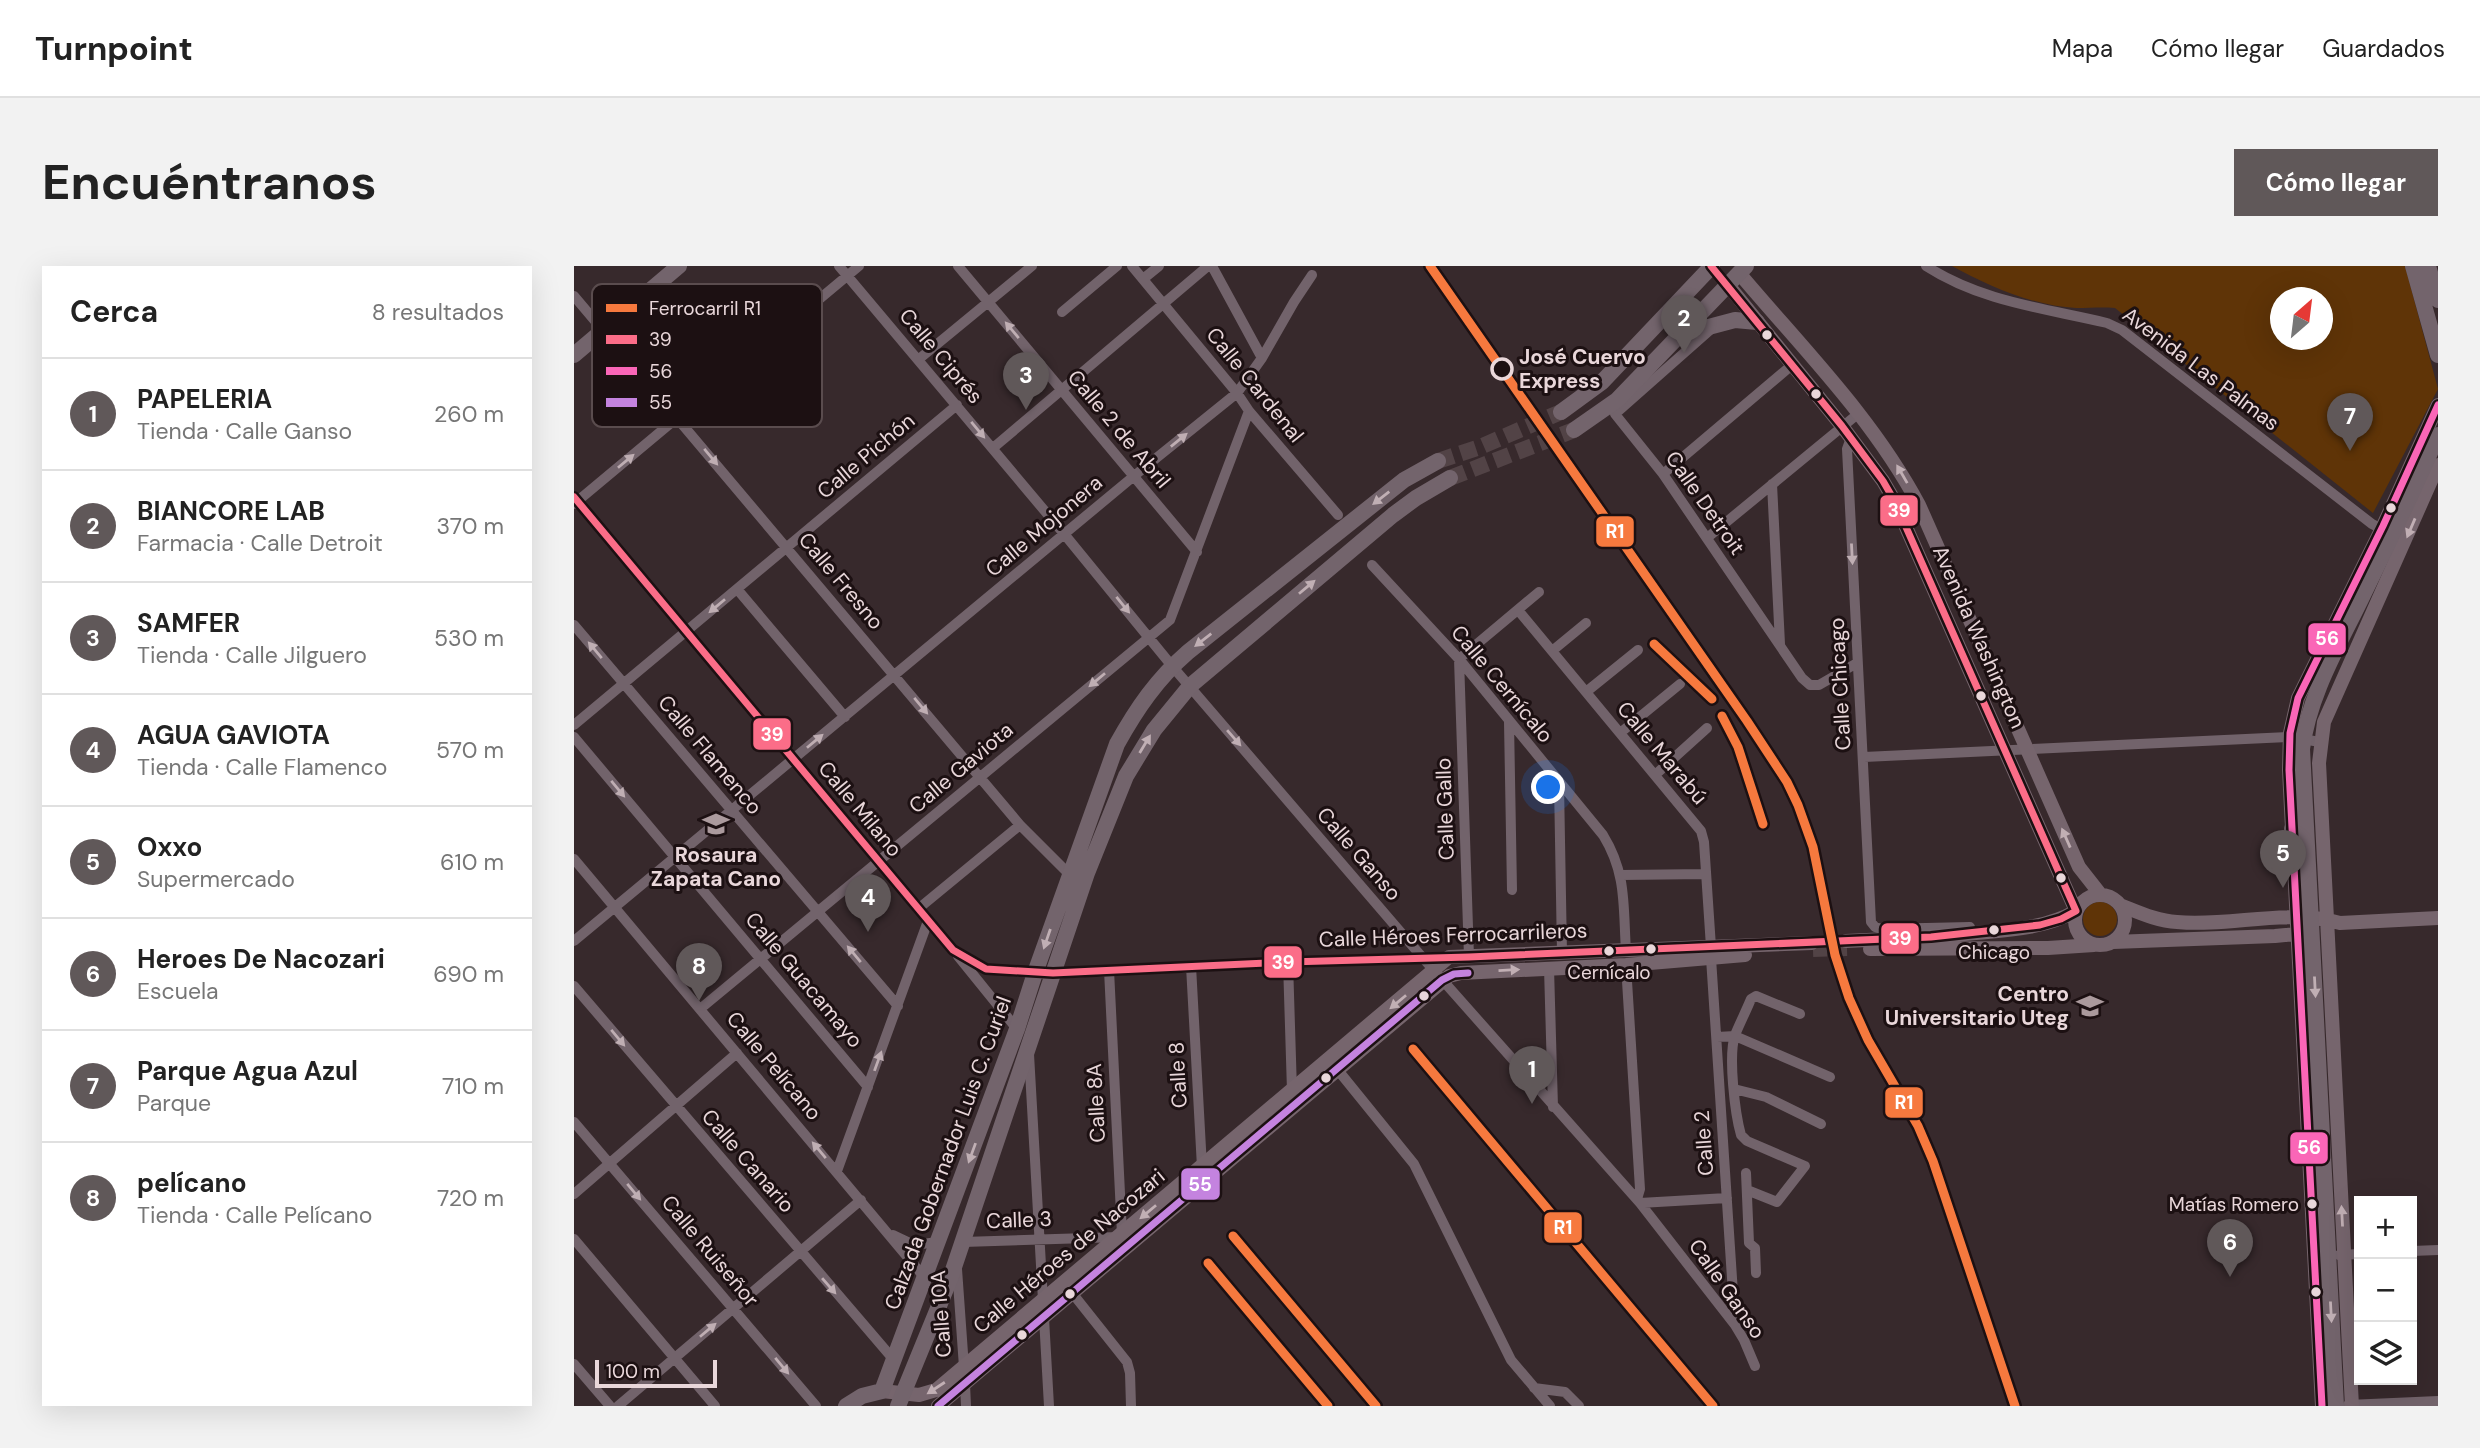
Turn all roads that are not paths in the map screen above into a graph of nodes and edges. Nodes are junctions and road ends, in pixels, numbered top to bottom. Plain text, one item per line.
1 (679, 266) edge
2 (839, 266) edge
3 (859, 266) edge
4 (958, 266) edge
5 (1032, 266) edge
6 (1117, 266) edge
7 (1132, 266) edge
8 (1159, 266) edge
9 (1210, 266) edge
10 (1712, 266) edge
11 (1926, 266) edge
12 (2413, 266) edge
13 (2428, 266) edge
14 (1736, 273) edge
15 (847, 275) junction
16 (1312, 275) dead end
17 (1143, 279) junction
18 (658, 284) edge
19 (574, 296) edge
20 (822, 296) edge
21 (2438, 300) edge
22 (989, 303) junction
23 (1163, 304) junction
24 (1062, 312) dead end
25 (592, 318) edge
26 (1757, 322) junction
27 (1719, 323) junction
28 (1684, 333) junction
29 (592, 340) edge
30 (574, 355) edge
31 (2438, 355) edge
32 (1262, 358) junction
33 (919, 359) junction
34 (1792, 365) junction
35 (1062, 390) junction
36 (1237, 393) junction
37 (957, 405) junction
38 (2438, 405) edge
39 (1249, 411) junction
40 (1561, 412) tunnel mouth
41 (1859, 413) junction
42 (667, 427) edge
43 (686, 427) edge
44 (1574, 430) tunnel mouth
45 (1847, 432) junction
46 (2438, 435) edge
47 (993, 448) junction
48 (1438, 461) tunnel mouth
49 (2438, 465) edge
50 (1663, 474) junction
51 (1134, 476) junction
52 (1450, 478) tunnel mouth
53 (1772, 484) junction
54 (575, 501) edge
55 (1338, 515) dead end
56 (2387, 532) junction
57 (1065, 535) junction
58 (1707, 538) junction
59 (787, 547) junction
60 (1197, 552) junction
61 (1372, 565) dead end
62 (2382, 575) junction
63 (737, 589) junction
64 (1539, 592) dead end
65 (1518, 610) junction
66 (1586, 623) dead end
67 (574, 625) edge
68 (685, 632) junction
69 (1149, 637) junction
70 (1780, 646) junction
71 (1638, 650) dead end
72 (1552, 651) junction
73 (1459, 659) junction
74 (2324, 660) junction
75 (1857, 663) junction
76 (1172, 666) junction
77 (2347, 670) junction
78 (894, 674) junction
79 (624, 683) junction
80 (1680, 684) dead end
81 (1190, 686) junction
82 (2311, 687) junction
83 (1586, 692) junction
84 (2335, 697) junction
85 (845, 717) junction
86 (1509, 722) junction
87 (574, 725) edge
88 (1707, 728) dead end
89 (1620, 733) junction
90 (574, 737) edge
91 (2297, 737) junction
92 (2320, 742) junction
93 (2027, 749) junction
94 (2006, 750) junction
95 (1864, 757) junction
96 (793, 760) junction
97 (2319, 774) junction
98 (1655, 775) junction
99 (2302, 775) junction
100 (981, 777) junction
101 (1559, 784) junction
102 (2320, 793) junction
103 (2304, 797) junction
104 (732, 810) junction
105 (1020, 825) junction
106 (2292, 829) junction
107 (675, 857) junction
108 (574, 859) edge
109 (2316, 860) junction
110 (878, 862) junction
111 (1087, 873) junction
112 (1069, 874) junction
113 (1706, 874) junction
114 (1621, 875) junction
115 (1512, 890) dead end
116 (2101, 895) junction
117 (2120, 905) junction
118 (614, 908) junction
119 (918, 909) junction
120 (2076, 911) junction
121 (818, 912) junction
122 (2438, 918) edge
123 (2061, 919) junction
124 (928, 920) junction
125 (2316, 925) junction
126 (1994, 931) junction
127 (574, 942) edge
128 (2113, 942) junction
129 (2094, 945) junction
130 (1813, 946) tunnel mouth
131 (2051, 948) junction
132 (953, 950) junction
133 (1562, 953) junction
134 (1711, 953) junction
135 (1422, 957) junction
136 (1449, 957) junction
137 (1469, 957) junction
138 (1626, 958) junction
139 (760, 959) junction
140 (1288, 962) junction
141 (1191, 966) junction
142 (1549, 968) junction
143 (1109, 970) junction
144 (1035, 973) junction
145 (1053, 974) junction
146 (1438, 975) junction
147 (574, 986) edge
148 (898, 1006) junction
149 (700, 1009) junction
150 (1800, 1014) dead end
151 (1017, 1029) junction
152 (1735, 1036) junction
153 (1717, 1037) junction
154 (1028, 1045) junction
155 (737, 1053) junction
156 (1337, 1069) junction
157 (1830, 1077) dead end
158 (869, 1087) junction
159 (1734, 1089) junction
160 (1292, 1092) junction
161 (676, 1106) junction
162 (1553, 1107) junction
163 (574, 1122) edge
164 (1821, 1124) dead end
165 (609, 1163) junction
166 (1202, 1166) junction
167 (837, 1171) junction
168 (1746, 1173) dead end
169 (1204, 1181) junction
170 (1747, 1190) junction
171 (574, 1194) edge
172 (1727, 1198) junction
173 (861, 1200) junction
174 (1638, 1201) junction
175 (890, 1234) junction
176 (1121, 1236) junction
177 (1040, 1238) junction
178 (574, 1239) edge
179 (939, 1242) junction
180 (962, 1242) junction
181 (2438, 1250) edge
182 (2417, 1251) edge
183 (800, 1252) junction
184 (2336, 1255) edge
185 (957, 1258) junction
186 (1756, 1273) dead end
187 (925, 1278) junction
188 (1073, 1294) junction
189 (1043, 1299) junction
190 (733, 1308) junction
191 (1044, 1318) junction
192 (1735, 1325) junction
193 (675, 1358) junction
194 (894, 1360) junction
195 (574, 1364) edge
196 (1755, 1366) dead end
197 (964, 1367) junction
198 (965, 1384) junction
199 (1534, 1388) junction
200 (882, 1391) junction
201 (900, 1400) edge
202 (2438, 1401) edge
203 (610, 1406) edge
204 (618, 1406) edge
205 (715, 1406) edge
206 (816, 1406) edge
207 (846, 1406) edge
208 (939, 1406) edge
209 (966, 1406) edge
210 (1049, 1406) edge
211 (1131, 1406) edge
212 (1550, 1406) edge
213 (1579, 1406) edge
214 (2322, 1406) edge
215 (2344, 1406) edge

1 - 18 main road
2 - 15 street, Calle Ciprés
3 - 15 street
4 - 22 street, Calle 2 de Abril
5 - 22 street
6 - 24 street
7 - 17 street, Calle Cardenal
8 - 17 street
9 - 23 street
9 - 32 street
10 - 14 main road, Avenida Washington
10 - 40 main road
11 - 56 street, Avenida Las Palmas
12 - 31 main road
13 - 21 main road
14 - 26 main road, Avenida Washington
14 - 28 main road
14 - 41 main road, Avenida Washington
15 - 20 street
15 - 33 street, Calle Ciprés
16 - 32 street, Calle Mojonera
17 - 23 street, Calle Cardenal
19 - 25 street, Calle Fresno
22 - 33 street
35 -> 22 street, Calle 2 de Abril
23 - 35 street
23 - 36 street, Calle Cardenal
26 - 27 main road
26 - 34 main road, Avenida Washington
27 - 28 main road
27 - 50 street, Calle Detroit
28 - 44 main road
29 - 30 main road
32 - 36 street, Calle Mojonera
33 - 37 street, Calle Ciprés
34 - 45 main road, Avenida Washington
34 - 50 street
35 - 47 street
35 - 51 street, Calle 2 de Abril
36 - 39 street, Calle Cardenal
51 -> 36 street, Calle Mojonera
37 -> 47 street, Calle Ciprés
37 - 59 street, Calle Pichón
38 - 56 main road
39 - 55 street, Calle Cardenal
39 - 60 street, Calle Gaviota
41 - 45 street
93 -> 41 main road, Avenida Washington
54 -> 42 street
43 -> 59 street, Calle Fresno
45 - 53 street
45 -> 75 street, Calle Chicago
45 - 94 main road, Avenida Washington
46 - 56 main road
47 - 57 street, Calle Ciprés
48 -> 76 main road, Calzada Gobernador Luis C. Curiel
49 -> 62 main road
50 - 58 street, Calle Detroit
51 - 57 street, Calle Mojonera
51 - 60 street, Calle 2 de Abril
81 -> 52 main road, Calzada Gobernador Luis C. Curiel
53 - 58 street
53 - 70 street
54 - 68 street, Calle Milano
56 - 62 main road
56 - 74 main road
57 -> 69 street, Calle Ciprés
57 - 78 street, Calle Mojonera
58 - 70 street, Calle Detroit
59 - 63 street, Calle Pichón
59 - 78 street, Calle Fresno
60 - 69 street, Calle Gaviota
61 - 73 street, Calle Cernícalo
62 - 74 main road
62 - 77 main road
63 -> 68 street, Calle Pichón
63 - 85 street
64 - 65 street
65 - 72 street, Calle Marabú
65 - 73 street
66 - 72 street
79 -> 67 street, Calle Flamenco
68 - 79 street, Calle Pichón
68 - 96 street, Calle Milano
69 - 76 street, Calle Ciprés
69 -> 100 street, Calle Gaviota
70 - 75 street, Calle Detroit
71 - 83 street
72 - 83 street, Calle Marabú
73 - 86 street, Calle Cernícalo
73 - 137 street, Calle Gallo
74 - 77 main road
74 - 82 main road
75 - 95 street, Calle Chicago
76 - 81 street, Calle Ganso
76 - 112 main road, Calzada Gobernador Luis C. Curiel
77 - 84 main road
78 - 85 street, Calle Mojonera
78 -> 100 street, Calle Fresno
79 - 87 street, Calle Pichón
79 - 104 street, Calle Flamenco
80 - 89 street
111 -> 81 main road, Calzada Gobernador Luis C. Curiel
81 -> 135 street, Calle Ganso
82 - 84 main road
82 - 91 main road
83 - 89 street, Calle Marabú
84 - 92 main road
96 -> 85 street, Calle Mojonera
86 - 101 street, Calle Cernícalo
86 - 115 street
88 - 98 street
89 - 98 street, Calle Marabú
90 -> 107 street, Calle Guacamayo
91 - 92 street
91 - 93 street
91 - 99 main road
91 - 106 main road
92 - 97 main road
93 - 94 street
116 -> 93 main road, Avenida Washington
94 - 95 street
94 - 120 main road, Avenida Washington
95 - 126 street, Calle Chicago
96 - 104 street, Calle Mojonera
96 - 110 street, Calle Milano
97 - 99 main road
97 - 102 main road
98 - 113 street, Calle Marabú
99 - 103 main road
100 - 105 street, Calle Fresno
100 - 110 street, Calle Gaviota
101 - 114 street, Calle Cernícalo
101 - 133 street
102 - 103 main road
102 - 109 main road
103 - 106 main road
103 - 109 main road
104 - 107 street, Calle Mojonera
104 - 121 street, Calle Flamenco
105 - 112 street, Calle Fresno
105 - 119 street
106 - 125 main road
107 - 118 street, Calle Mojonera
107 - 139 street, Calle Guacamayo
108 - 118 street, Calle Pelícano
109 - 125 main road
110 - 119 street, Calle Milano
110 - 121 street, Calle Gaviota
111 - 112 street
111 - 145 main road, Calzada Gobernador Luis C. Curiel
112 -> 144 main road, Calzada Gobernador Luis C. Curiel
113 - 114 street
113 - 134 street, Calle Marabú
114 - 138 street, Calle Cernícalo
116 - 117 main road
116 - 120 main road
117 - 125 main road
117 - 128 main road
118 - 127 street, Calle Mojonera
118 - 149 street, Calle Pelícano
119 - 124 street, Calle Milano
120 - 123 main road
120 - 129 main road
121 - 139 street, Calle Gaviota
148 -> 121 street, Calle Flamenco
122 - 125 main road
123 - 126 main road
123 - 131 main road
124 - 132 street, Calle Milano
124 - 148 street
125 - 128 main road
125 - 184 main road
125 - 184 main road
126 - 131 main road
128 - 129 main road
129 - 131 main road
130 - 134 main road, Calle Héroes Ferrocarrileros
132 - 144 street, Calle Milano
132 - 151 street
133 - 137 main road, Calle Héroes Ferrocarrileros
133 - 138 main road, Calle Héroes Ferrocarrileros
134 - 138 main road, Calle Héroes Ferrocarrileros
134 - 153 street, Calle 2
135 - 136 street, Calle Héroes Ferrocarrileros
135 - 140 street, Calle Héroes Ferrocarrileros
135 - 146 street, Calle Ganso
136 - 137 main road, Calle Héroes Ferrocarrileros
136 - 146 main road, Calle Héroes de Nacozari
138 - 142 main road, Calle Héroes Ferrocarrileros
138 - 174 street, Calle Cernícalo
139 - 149 street, Calle Gaviota
139 - 158 street, Calle Guacamayo
140 - 141 street, Calle Héroes Ferrocarrileros
140 - 160 street
141 - 143 street, Calle Héroes Ferrocarrileros
141 - 166 street, Calle 8
146 -> 142 main road, Calle Héroes Ferrocarrileros
142 - 162 street
143 - 145 street, Calle Héroes Ferrocarrileros
143 - 176 street, Calle 8A
144 - 145 street, Calle Milano
144 - 151 main road, Calzada Gobernador Luis C. Curiel
145 - 154 main road, Calzada Gobernador Luis C. Curiel
146 - 156 main road, Calle Héroes de Nacozari
146 -> 160 main road, Calle Héroes de Nacozari
146 - 162 street, Calle Ganso
147 -> 161 street, Calle Canario
158 -> 148 street
149 - 155 street, Calle Pelícano
150 - 152 street
151 -> 179 main road, Calzada Gobernador Luis C. Curiel
152 - 153 street
152 - 157 street
152 - 159 street
153 - 172 street, Calle 2
154 - 177 street
154 - 180 main road, Calzada Gobernador Luis C. Curiel
155 - 161 street
167 -> 155 street, Calle Pelícano
156 - 169 main road, Calle Héroes de Nacozari
156 - 199 street
158 - 167 street
159 - 164 street
159 - 170 street
160 - 166 main road, Calle Héroes de Nacozari
161 - 165 street
161 - 183 street, Calle Canario
162 - 174 street, Calle Ganso
163 - 165 street, Calle Ruiseñor
165 - 171 street
165 -> 190 street, Calle Ruiseñor
166 - 169 street, Calle 8
166 -> 176 main road, Calle Héroes de Nacozari
167 - 173 street, Calle Pelícano
168 - 170 street
169 - 188 main road, Calle Héroes de Nacozari
170 - 186 street
172 - 174 street
172 - 192 street, Calle 2
173 - 175 street, Calle Pelícano
173 - 183 street
174 - 192 street, Calle Ganso
175 - 179 street
175 - 187 street, Calle Pelícano
176 - 177 street, Calle 3
176 - 189 main road, Calle Héroes de Nacozari
177 - 180 street, Calle 3
177 - 189 street
178 - 193 street
179 - 187 main road, Calzada Gobernador Luis C. Curiel
180 - 185 main road, Calzada Gobernador Luis C. Curiel
181 - 182 street
183 - 190 street
183 -> 194 street, Calle Canario
184 - 214 main road
184 - 215 main road
185 - 197 street, Calle 10A
185 - 201 main road, Calzada Gobernador Luis C. Curiel
187 - 194 main road, Calzada Gobernador Luis C. Curiel
188 - 191 main road, Calle Héroes de Nacozari
188 - 211 street
189 - 191 street
189 - 197 main road, Calle Héroes de Nacozari
193 -> 190 street
190 -> 206 street, Calle Ruiseñor
191 - 198 main road, Calle Héroes de Nacozari
191 - 210 street
192 - 196 street, Calle Ganso
193 - 204 street
193 - 205 street
194 - 200 main road, Calzada Gobernador Luis C. Curiel
195 - 203 street
197 -> 201 main road, Calle Héroes de Nacozari
198 - 208 main road, Calle Héroes de Nacozari
198 - 209 street, Calle 10A
199 - 212 street
199 - 213 street
200 - 201 main road, Calle Héroes de Nacozari
200 - 207 main road
202 - 215 street

